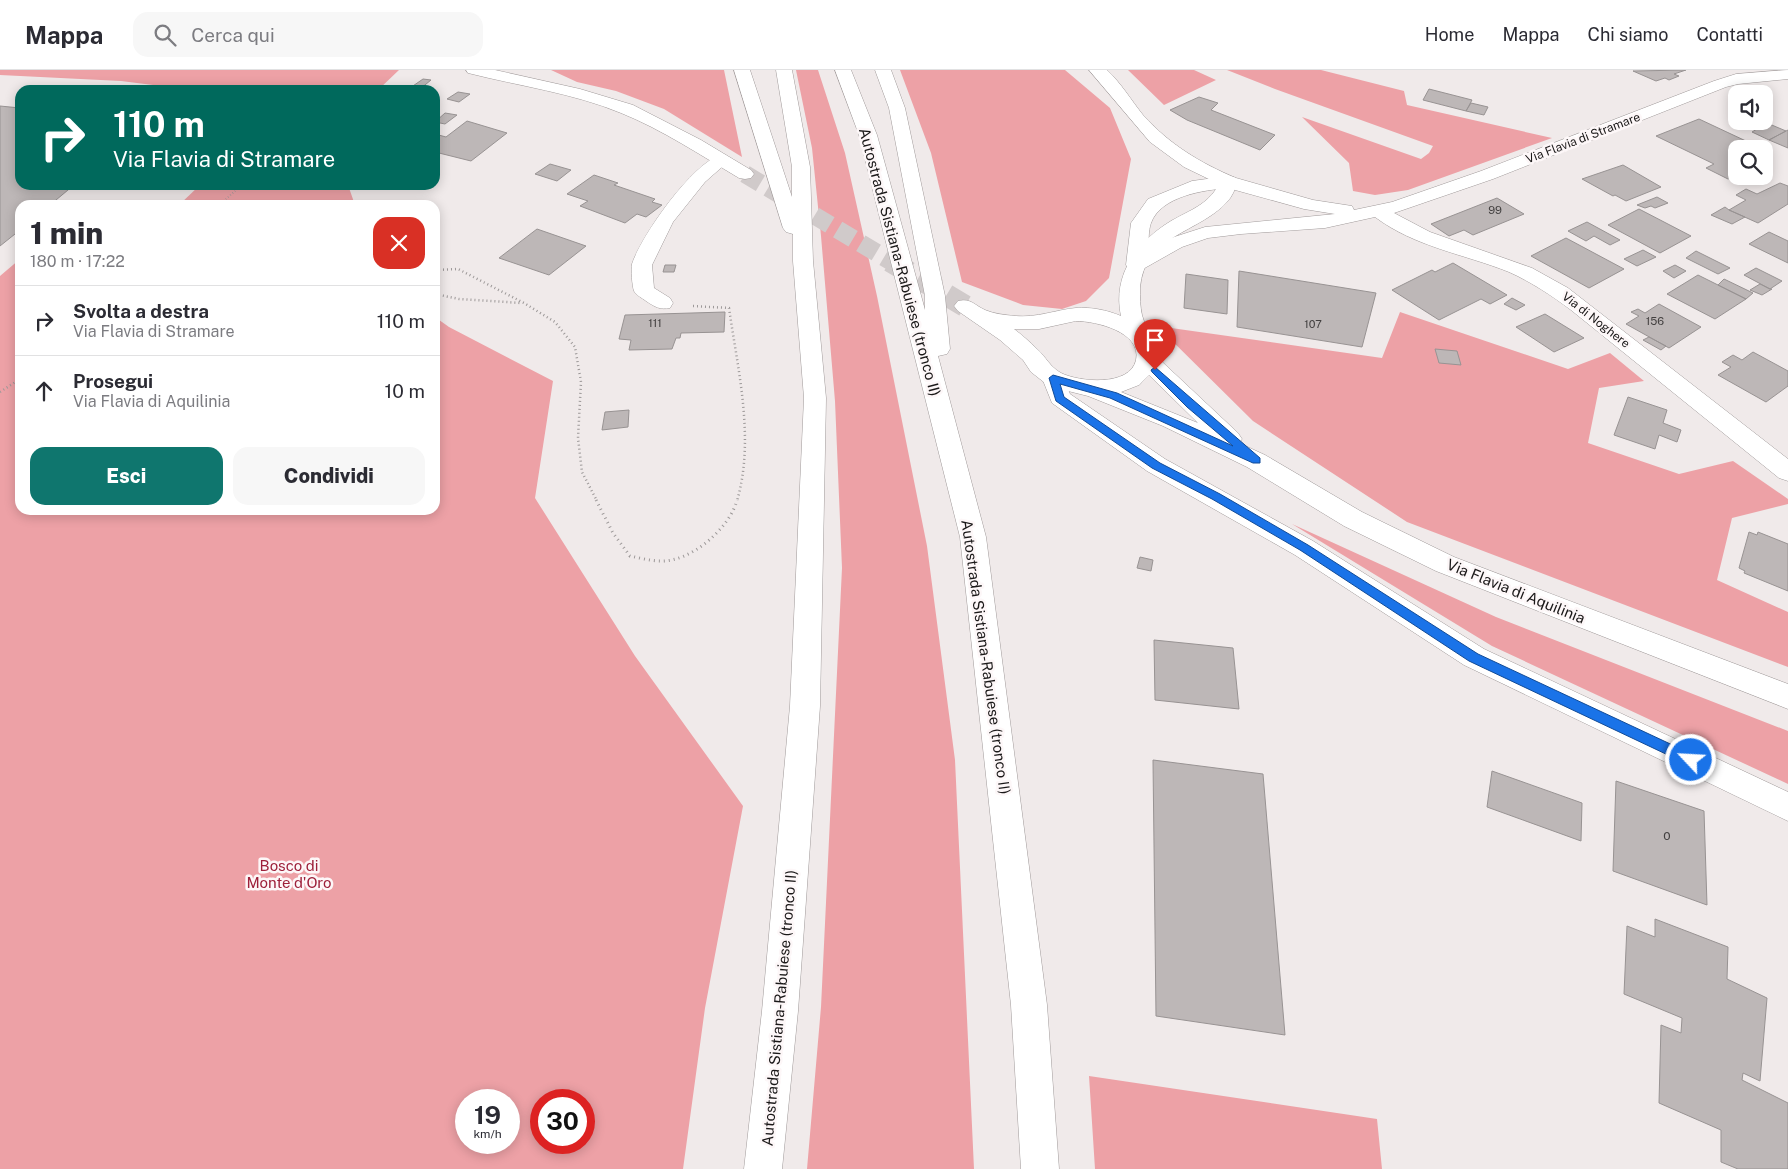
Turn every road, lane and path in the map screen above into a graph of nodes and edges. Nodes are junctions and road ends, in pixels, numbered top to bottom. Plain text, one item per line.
1 (742, 70) edge
2 (784, 70) edge
3 (843, 70) edge
4 (883, 70) edge
5 (1097, 70) edge
6 (487, 71) edge
7 (1788, 74) edge
8 (721, 160) junction
9 (745, 174) tunnel mouth
10 (1229, 182) junction
11 (236, 190) edge
12 (225, 200) edge
13 (1379, 211) junction
14 (803, 260) junction
15 (1136, 265) junction
16 (440, 270) edge
17 (1130, 288) junction
18 (440, 295) edge
19 (663, 303) joint
20 (524, 304) junction
21 (1082, 314) junction
22 (1048, 321) junction
23 (1141, 338) junction
24 (1032, 355) junction
25 (1147, 360) junction
26 (1053, 378) junction
27 (15, 382) edge
28 (1094, 389) junction
29 (0, 392) edge
30 (947, 436) junction
31 (1256, 461) junction
32 (1788, 472) edge
33 (1788, 697) edge
34 (1788, 807) edge
35 (763, 1169) edge
36 (1040, 1169) edge

1 - 14 main road
2 - 14 main road, Autostrada Sistiana-Rabuiese (tronco II)
3 - 30 main road, Autostrada Sistiana-Rabuiese (tronco II)
4 - 30 main road
5 - 10 main road
6 - 8 main road
7 - 13 main road, Via Flavia di Stramare
8 - 9 main road
8 - 19 main road
10 - 13 main road
10 - 15 main road
10 - 15 main road
11 - 12 path
13 - 15 main road
13 - 32 main road, Via di Noghere
14 - 35 main road, Autostrada Sistiana-Rabuiese (tronco II)
15 - 17 main road
16 - 20 path
17 - 21 main road
17 - 23 main road
18 - 20 path
19 - 20 path
21 - 22 main road
21 - 23 main road
22 - 24 main road
22 - 24 main road
23 - 25 main road
24 - 26 main road
25 - 28 main road
25 - 31 main road, Via Flavia di Aquilinia
26 - 28 main road
26 - 34 main road
27 - 29 path
28 - 31 main road, Via Flavia di Aquilinia
30 - 36 main road, Autostrada Sistiana-Rabuiese (tronco II)
31 - 33 main road, Via Flavia di Aquilinia

